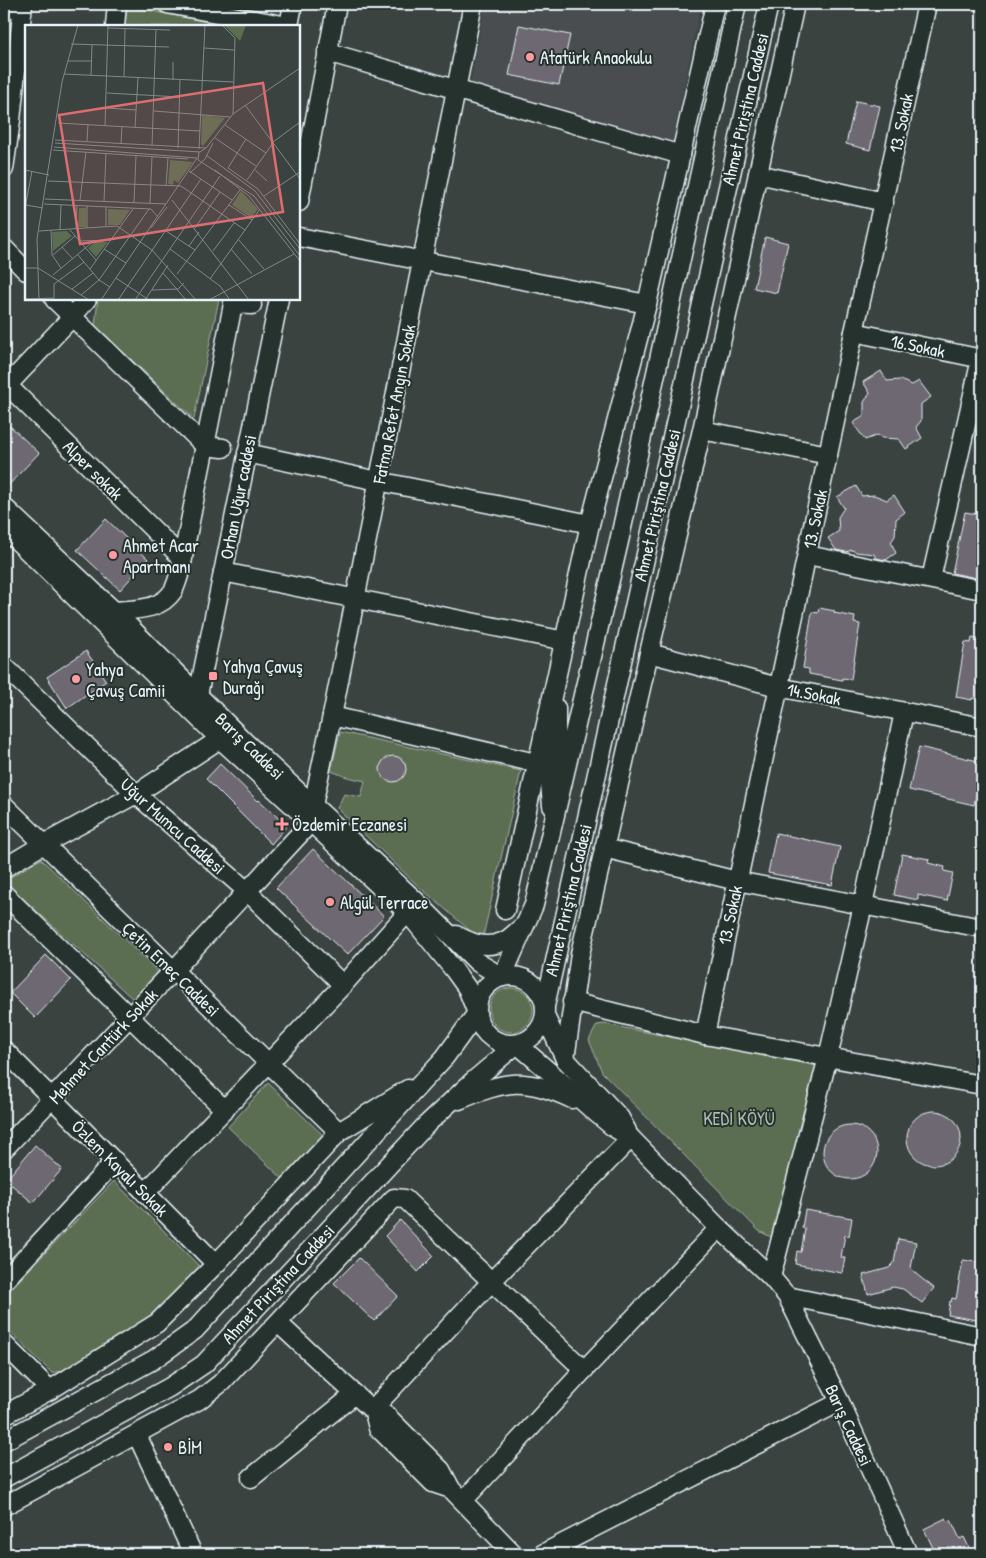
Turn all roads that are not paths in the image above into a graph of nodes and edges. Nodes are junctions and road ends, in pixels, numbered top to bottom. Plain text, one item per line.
1 (17, 4) edge
2 (23, 4) edge
3 (117, 4) edge
4 (167, 4) edge
5 (293, 4) edge
6 (337, 4) edge
7 (473, 4) edge
8 (715, 4) edge
9 (736, 4) edge
10 (769, 4) edge
11 (795, 4) edge
12 (927, 4) edge
13 (4, 12) edge
14 (115, 25) edge
15 (282, 25) edge
16 (288, 25) edge
17 (327, 52) junction
18 (456, 90) junction
19 (7, 114) edge
20 (681, 155) junction
21 (4, 169) edge
22 (758, 174) junction
23 (300, 197) edge
24 (884, 202) junction
25 (300, 237) edge
26 (4, 248) edge
27 (422, 262) junction
28 (25, 270) edge
29 (55, 300) edge
30 (87, 300) edge
31 (279, 300) edge
32 (233, 301) edge
33 (647, 304) junction
34 (252, 305) dead end
35 (72, 317) junction
36 (854, 332) junction
37 (982, 359) edge
38 (5, 385) edge
39 (702, 430) junction
40 (205, 446) junction
41 (223, 448) dead end
42 (247, 453) junction
43 (828, 455) junction
44 (378, 481) junction
45 (4, 507) edge
46 (590, 524) junction
47 (4, 528) edge
48 (807, 554) junction
49 (183, 559) junction
50 (223, 572) junction
51 (930, 579) junction
52 (982, 590) edge
53 (354, 599) junction
54 (114, 611) junction
55 (565, 641) junction
56 (648, 653) junction
57 (560, 663) junction
58 (4, 666) edge
59 (778, 687) junction
60 (198, 695) junction
61 (904, 712) junction
62 (332, 716) junction
63 (982, 727) edge
64 (220, 739) junction
65 (536, 763) junction
66 (618, 788) junction
67 (136, 794) junction
68 (4, 805) edge
69 (312, 813) junction
70 (554, 821) junction
71 (44, 844) junction
72 (604, 848) junction
73 (579, 854) junction
74 (4, 868) edge
75 (737, 881) junction
76 (247, 892) junction
77 (4, 894) edge
78 (863, 905) junction
79 (412, 907) junction
80 (505, 910) dead end
81 (526, 924) junction
82 (981, 924) edge
83 (444, 928) junction
84 (174, 971) junction
85 (502, 977) junction
86 (343, 986) junction
87 (572, 1002) junction
88 (545, 1011) junction
89 (478, 1013) junction
90 (130, 1016) junction
91 (704, 1035) junction
92 (517, 1044) junction
93 (4, 1050) edge
94 (828, 1057) junction
95 (565, 1059) junction
96 (269, 1065) junction
97 (428, 1077) junction
98 (982, 1084) edge
99 (52, 1100) junction
100 (447, 1104) junction
101 (589, 1108) junction
102 (225, 1110) junction
103 (339, 1132) junction
104 (631, 1138) junction
105 (411, 1142) junction
106 (4, 1149) edge
107 (115, 1161) junction
108 (145, 1193) junction
109 (719, 1228) junction
110 (359, 1235) junction
111 (216, 1264) junction
112 (771, 1277) junction
113 (4, 1281) edge
114 (491, 1282) junction
115 (787, 1296) junction
116 (278, 1323) junction
117 (982, 1336) edge
118 (4, 1344) edge
119 (584, 1370) junction
120 (50, 1390) junction
121 (355, 1394) junction
122 (840, 1402) junction
123 (373, 1411) junction
124 (4, 1414) edge
125 (138, 1435) junction
126 (4, 1441) edge
127 (4, 1478) edge
128 (250, 1478) dead end
129 (457, 1495) junction
130 (4, 1506) edge
131 (192, 1554) edge
132 (514, 1554) edge
133 (542, 1554) edge
134 (908, 1554) edge

1 - 13 street
2 - 19 street
3 - 14 street
4 - 15 street
5 - 16 street
6 - 17 street
7 - 18 street, Fatma Refet Angın Sokak
8 - 20 street
9 - 70 street, Ahmet Piriştina Caddesi
10 - 73 street, Ahmet Piriştina Caddesi
11 - 22 street
12 - 24 street, 13. Sokak
17 - 18 street
17 - 23 street
18 - 20 street
18 - 27 street, Fatma Refet Angın Sokak
19 - 21 street
20 - 33 street
22 - 24 street
22 - 39 street
24 - 36 street, 13. Sokak
25 - 27 street
26 - 28 street
27 - 33 street
27 - 44 street, Fatma Refet Angın Sokak
29 - 35 street
30 - 35 street
31 - 42 street, Orhan Uğur caddesi
32 - 34 street
32 - 40 street
33 - 46 street
35 - 38 street
35 - 40 street
36 - 37 street, 16.Sokak
36 - 43 street, 13. Sokak
37 - 51 street
38 - 49 street, Alper sokak
39 - 43 street
39 - 56 street
40 - 41 street
40 - 49 street
42 - 44 street
42 - 50 street, Orhan Uğur caddesi
43 - 48 street, 13. Sokak
44 - 46 street
44 - 53 street, Fatma Refet Angın Sokak
45 - 54 street, Barış Caddesi
46 - 55 street
47 - 64 street, Barış Caddesi
48 - 51 street
48 - 59 street, 13. Sokak
49 - 54 street
50 - 53 street
50 - 60 street, Orhan Uğur caddesi
51 - 52 street
53 - 55 street
53 - 62 street, Fatma Refet Angın Sokak
54 - 60 street, Barış Caddesi
55 - 57 street
56 - 59 street, 14.Sokak
56 - 66 street
57 - 65 street
57 - 70 street
58 - 67 street, Uğur Mumcu Caddesi
59 - 61 street, 14.Sokak
59 - 75 street, 13. Sokak
60 - 69 street, Barış Caddesi
61 - 63 street, 14.Sokak
61 - 78 street
62 - 65 street
62 - 69 street, Fatma Refet Angın Sokak
64 - 67 street
64 - 69 street, Barış Caddesi
65 - 80 street
66 - 72 street
66 - 73 street
67 - 71 street
67 - 76 street, Uğur Mumcu Caddesi
68 - 71 street, Çetin Emeç Caddesi
69 - 76 street, Mehmet Cantürk Sokak
69 - 79 street, Barış Caddesi
70 - 81 street, Ahmet Piriştina Caddesi
71 - 74 street
71 - 84 street, Çetin Emeç Caddesi
72 - 75 street
72 - 87 street
73 - 88 street, Ahmet Piriştina Caddesi
75 - 78 street
75 - 91 street, 13. Sokak
76 - 84 street, Mehmet Cantürk Sokak
76 - 86 street, Uğur Mumcu Caddesi
77 - 90 street
78 - 82 street
78 - 94 street
79 - 83 street, Barış Caddesi
79 - 86 street
79 - 89 street, Barış Caddesi
81 - 83 street
81 - 85 street, Ahmet Piriştina Caddesi
83 - 85 street, Barış Caddesi
84 - 90 street, Mehmet Cantürk Sokak
84 - 96 street, Çetin Emeç Caddesi
85 - 88 street
85 - 89 street
86 - 96 street
87 - 91 street
87 - 95 street
88 - 92 street
88 - 95 street
89 - 92 street
89 - 97 street, Ahmet Piriştina Caddesi
90 - 99 street, Mehmet Cantürk Sokak
90 - 102 street
91 - 94 street
92 - 100 street, Ahmet Piriştina Caddesi
92 - 101 street
93 - 99 street, Özlem Kayalı Sokak
94 - 98 street
94 - 112 street
95 - 104 street
96 - 102 street
96 - 103 street, Çetin Emeç Caddesi
97 - 103 street
97 - 126 street, Ahmet Piriştina Caddesi
99 - 106 street, Mehmet Cantürk Sokak
99 - 107 street, Özlem Kayalı Sokak
100 - 101 street
100 - 105 street, Ahmet Piriştina Caddesi
101 - 104 street
102 - 108 street
103 - 111 street
104 - 109 street, Barış Caddesi
104 - 114 street
105 - 110 street
105 - 127 street, Ahmet Piriştina Caddesi
107 - 108 street, Özlem Kayalı Sokak
107 - 113 street
108 - 111 street, Özlem Kayalı Sokak
109 - 112 street, Barış Caddesi
109 - 119 street
110 - 114 street
110 - 116 street
111 - 120 street
112 - 115 street, Barış Caddesi
114 - 119 street
114 - 123 street
115 - 117 street
115 - 122 street, Barış Caddesi
116 - 121 street
116 - 125 street
118 - 120 street
119 - 129 street
120 - 124 street
121 - 123 street
121 - 128 street
122 - 133 street
122 - 134 street, Barış Caddesi
123 - 129 street
125 - 130 street
125 - 131 street
129 - 132 street

